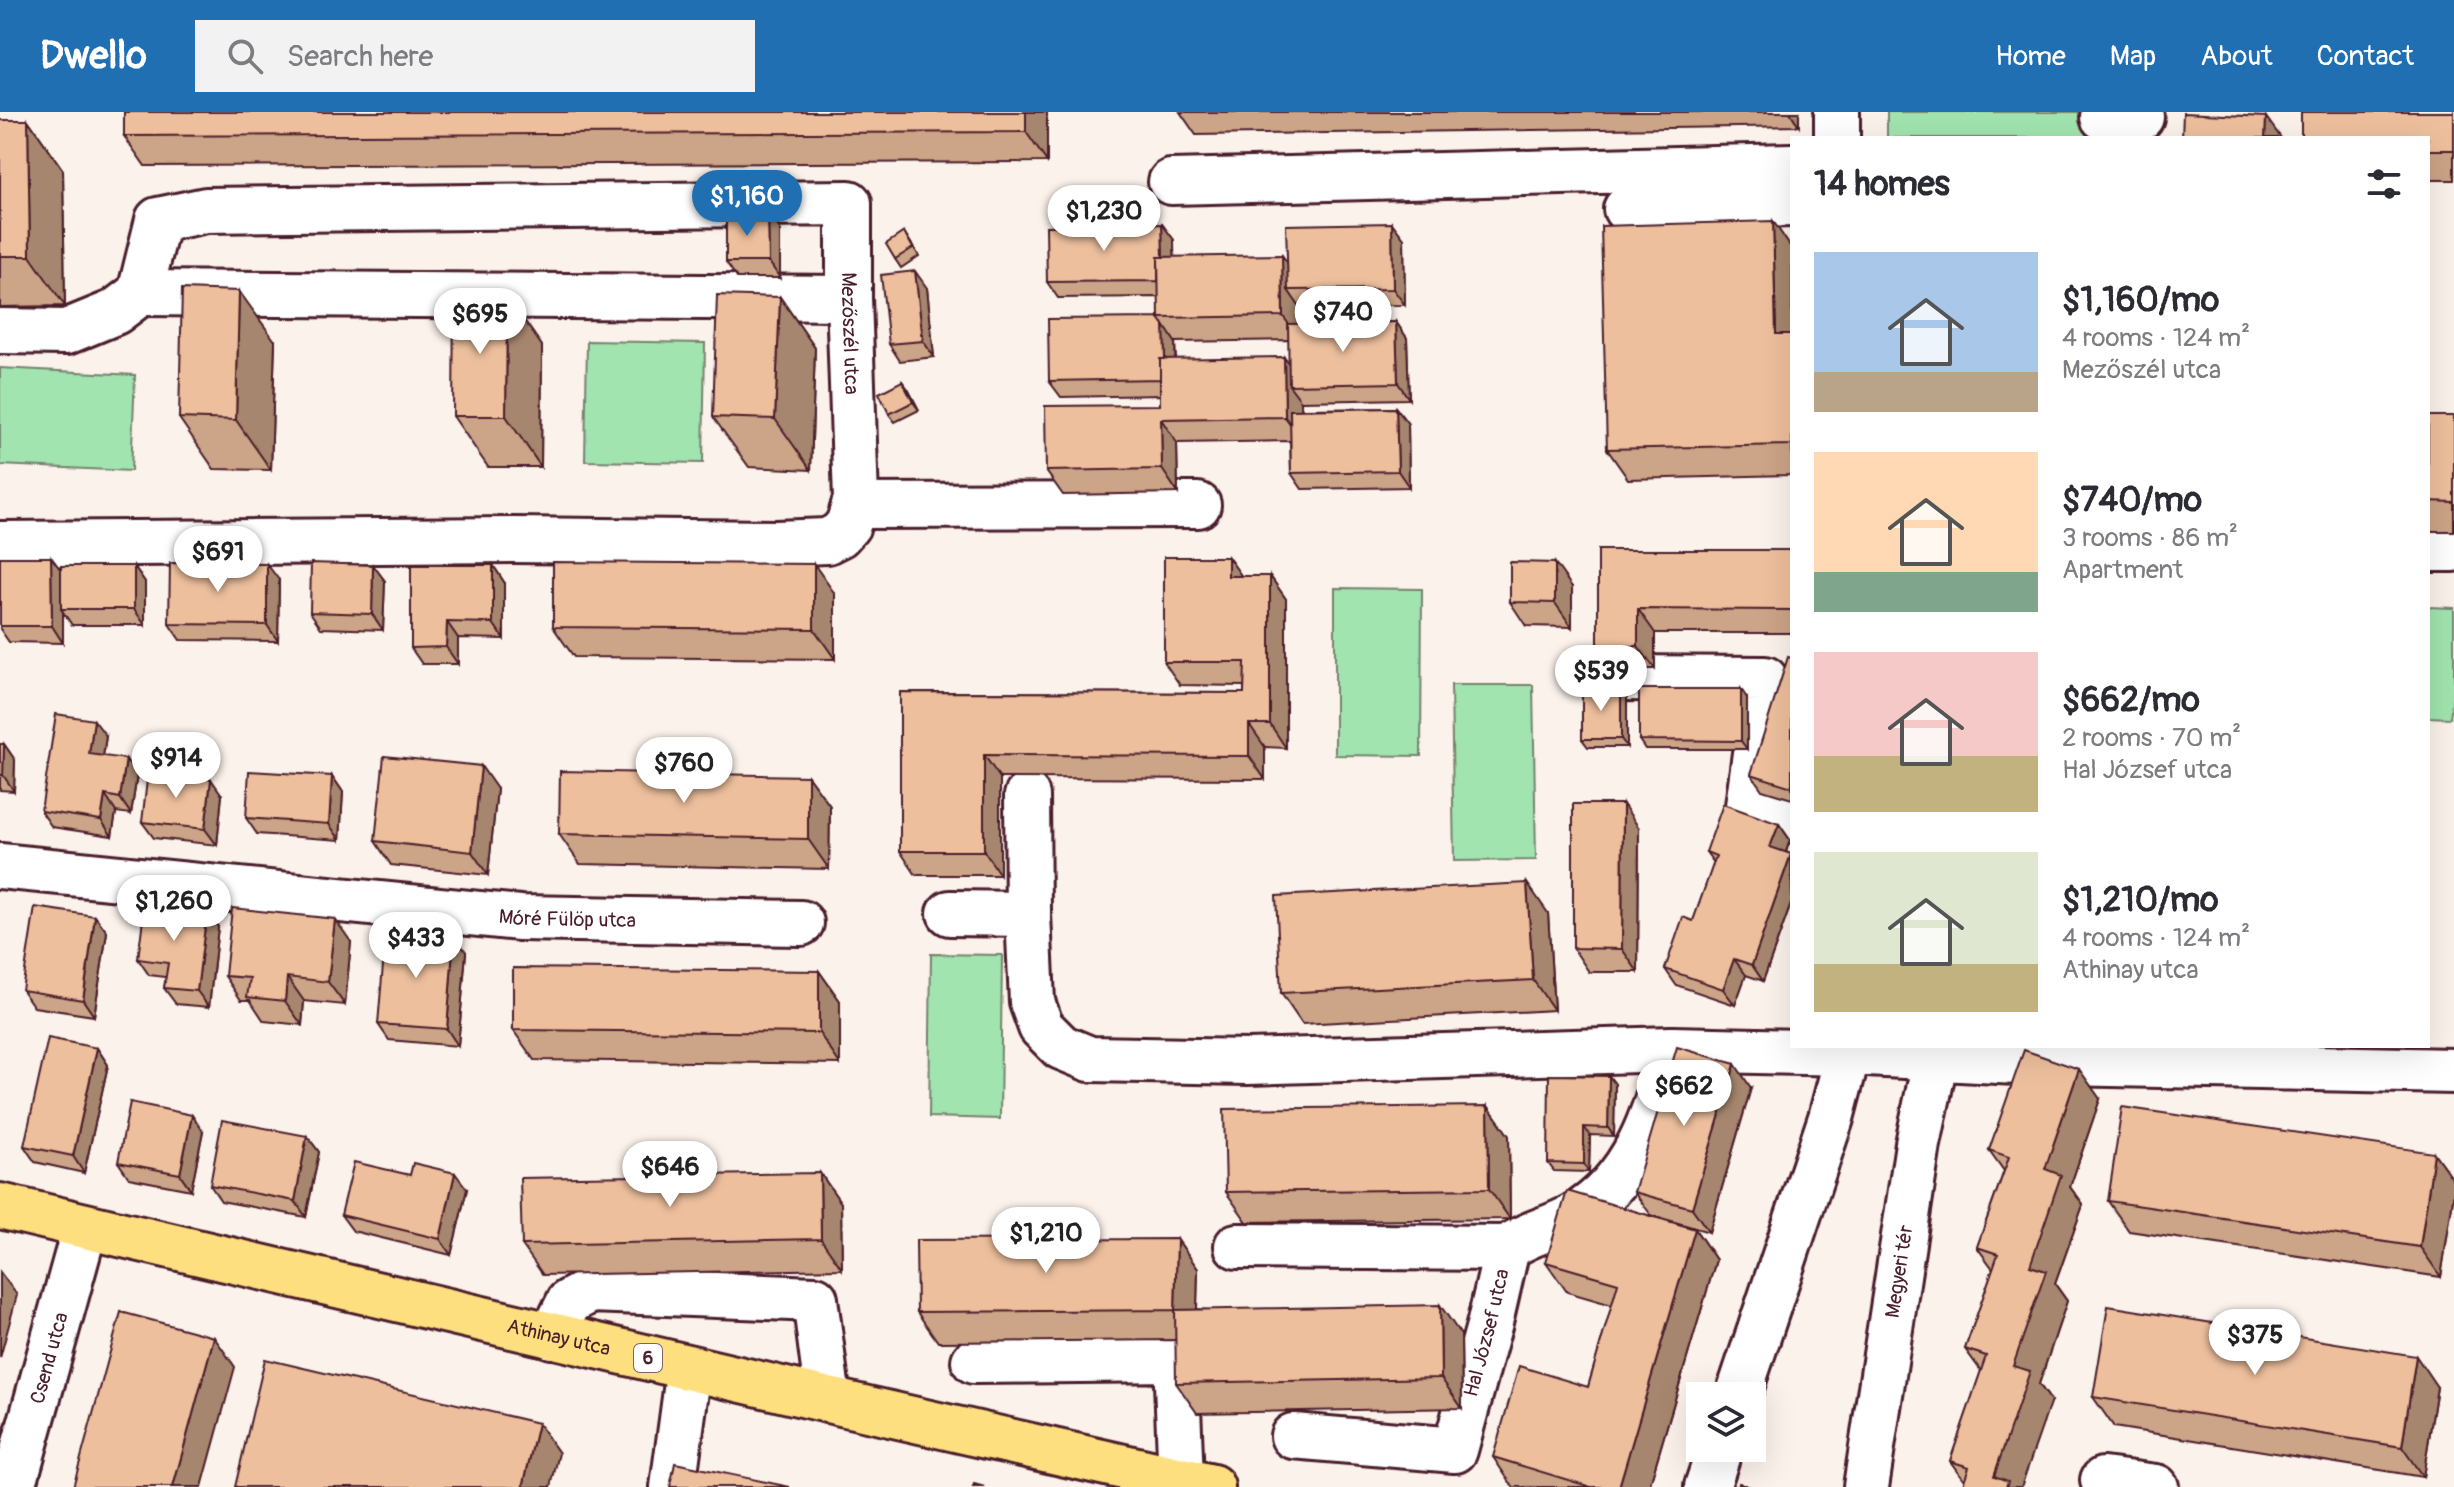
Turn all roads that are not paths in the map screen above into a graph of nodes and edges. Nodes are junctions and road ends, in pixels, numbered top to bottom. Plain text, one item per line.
1 (1837, 112) edge
2 (1837, 136) edge
3 (1790, 166) edge
4 (1171, 182) dead end
5 (1790, 204) edge
6 (1626, 209) dead end
7 (140, 293) junction
8 (849, 298) junction
9 (0, 331) edge
10 (1198, 505) dead end
11 (854, 506) junction
12 (0, 544) edge
13 (2430, 549) edge
14 (2454, 549) edge
15 (1618, 678) dead end
16 (1027, 796) dead end
17 (1790, 820) edge
18 (0, 866) edge
19 (950, 913) dead end
20 (1028, 914) junction
21 (801, 923) dead end
22 (1672, 1049) junction
23 (1849, 1050) edge
24 (1937, 1052) edge
25 (2157, 1055) edge
26 (2454, 1071) edge
27 (0, 1206) edge
28 (85, 1227) junction
29 (1237, 1246) dead end
30 (1507, 1248) junction
31 (552, 1336) junction
32 (974, 1361) dead end
33 (689, 1368) junction
34 (1743, 1382) edge
35 (828, 1400) junction
36 (1293, 1436) dead end
37 (1715, 1462) edge
38 (2103, 1480) dead end
39 (1196, 1484) edge
40 (13, 1487) edge
41 (673, 1487) edge
42 (1707, 1487) edge
43 (1866, 1487) edge
44 (2156, 1487) edge

1 - 2 street
3 - 4 street
5 - 6 street
7 - 8 street
7 - 8 street, Mezőszél utca
7 - 9 street
8 - 11 street, Mezőszél utca
10 - 11 street
11 - 12 street
13 - 14 street
15 - 17 street
16 - 20 street
18 - 21 street, Móré Fülöp utca
19 - 20 street
20 - 22 street
22 - 23 street
22 - 30 street, Hal József utca
23 - 24 street
23 - 34 street
24 - 25 street
24 - 43 street, Megyeri tér
25 - 26 street
27 - 28 main road, Athinay utca / 6
28 - 31 main road, Athinay utca / 6
28 - 40 street, Csend utca
29 - 30 street
30 - 36 street, Hal József utca
31 - 33 main road, Athinay utca / 6
31 - 35 street
32 - 39 street
33 - 35 main road, Athinay utca / 6
33 - 41 street
35 - 39 main road, Athinay utca / 6
37 - 42 street
38 - 44 street

